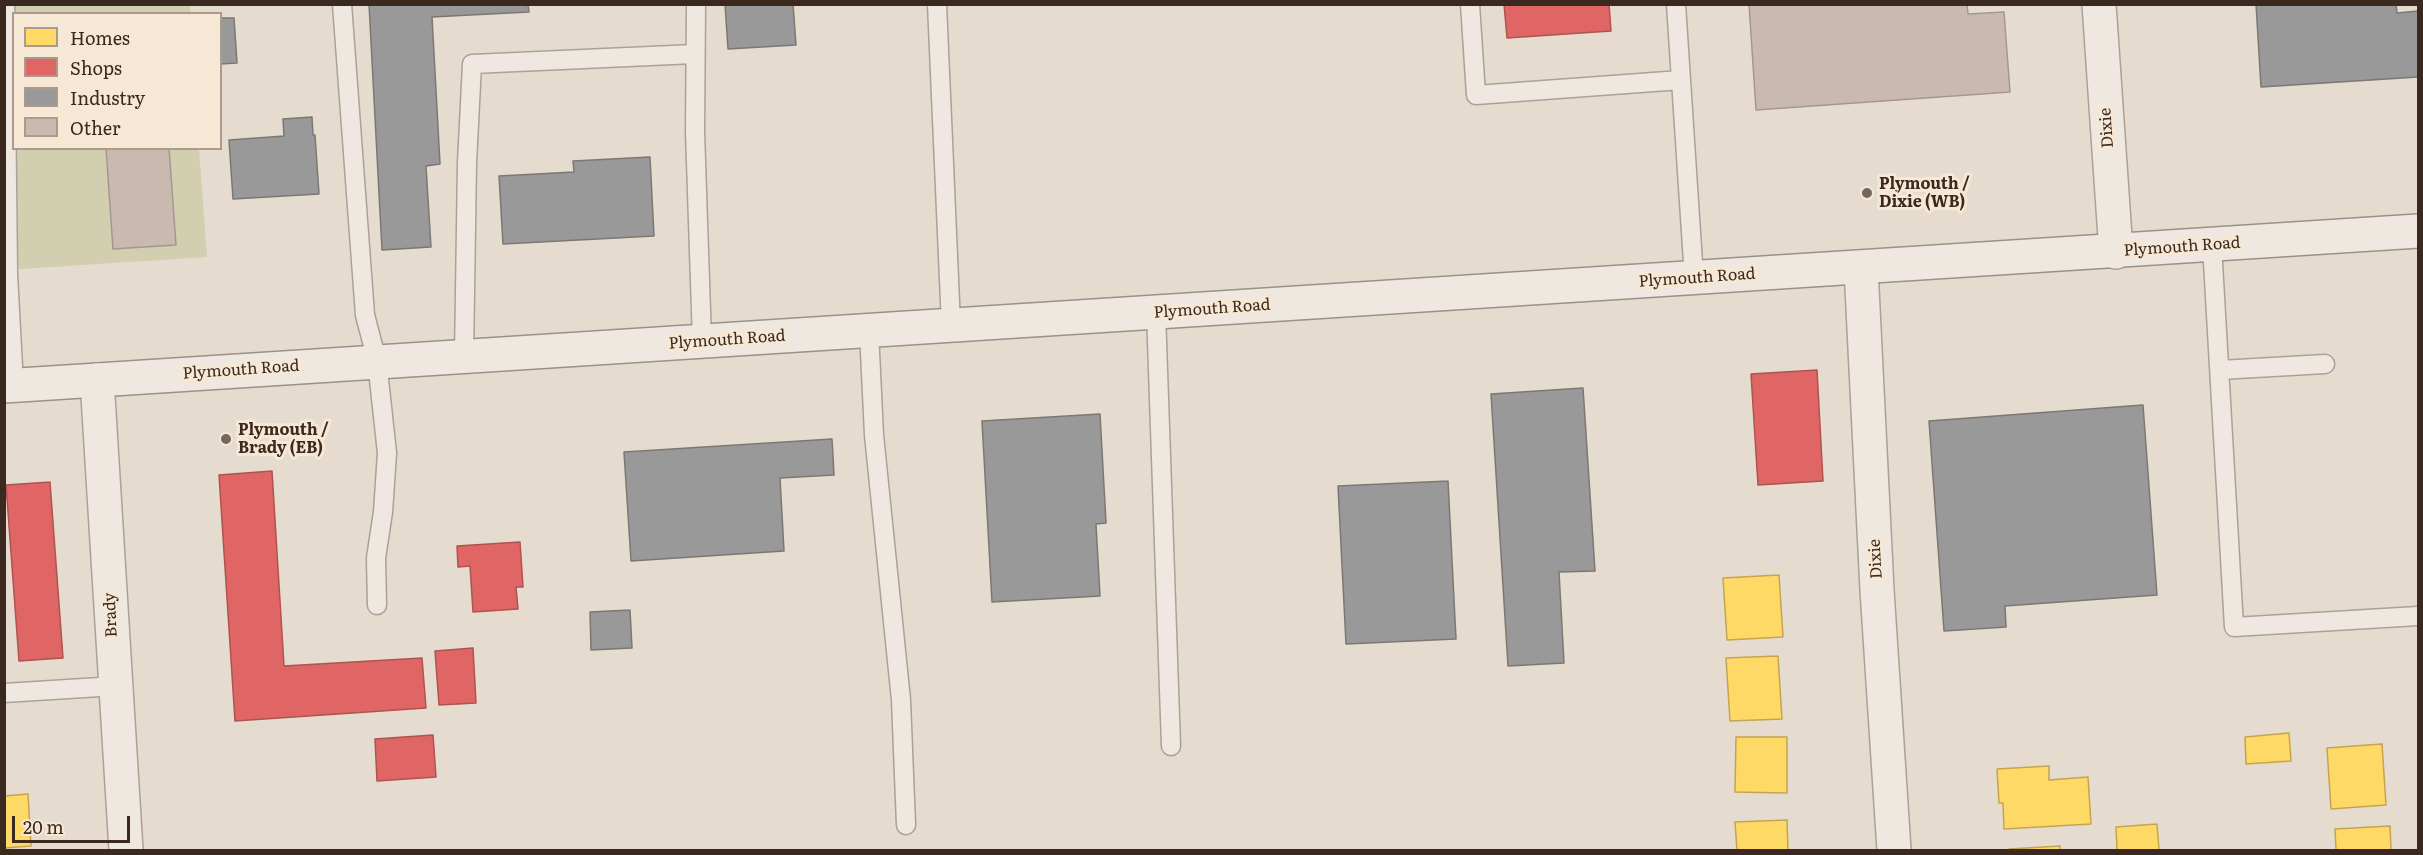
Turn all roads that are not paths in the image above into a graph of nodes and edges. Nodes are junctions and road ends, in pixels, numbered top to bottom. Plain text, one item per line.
1 (5, 4) edge
2 (342, 4) edge
3 (696, 4) edge
4 (937, 4) edge
5 (1470, 4) edge
6 (1676, 4) edge
7 (2099, 4) edge
8 (695, 54) junction
9 (1681, 80) junction
10 (2418, 231) edge
11 (2212, 245) junction
12 (2116, 252) junction
13 (1862, 268) junction
14 (1694, 278) junction
15 (1156, 312) junction
16 (951, 325) junction
17 (869, 331) junction
18 (702, 341) junction
19 (464, 356) junction
20 (377, 361) junction
21 (2325, 364) dead end
22 (2220, 370) junction
23 (97, 380) junction
24 (9, 385) edge
25 (377, 605) dead end
26 (2418, 616) edge
27 (116, 686) junction
28 (4, 693) edge
29 (1171, 747) dead end
30 (906, 825) dead end
31 (126, 850) edge
32 (1894, 850) edge

1 - 24 lane
2 - 20 lane
3 - 8 lane
4 - 16 lane
5 - 9 lane
6 - 9 lane
7 - 12 main road, Dixie
8 - 18 lane
8 - 19 lane
9 - 14 lane
10 - 11 main road, Plymouth Road
11 - 12 main road, Plymouth Road
11 - 22 lane
12 - 13 main road, Plymouth Road
13 - 14 main road, Plymouth Road
13 - 32 main road, Dixie
14 - 15 main road, Plymouth Road
15 - 16 main road, Plymouth Road
15 - 29 lane
16 - 17 main road, Plymouth Road
17 - 18 main road, Plymouth Road
17 - 30 lane
18 - 19 main road, Plymouth Road
19 - 20 main road, Plymouth Road
20 - 23 main road, Plymouth Road
20 - 25 lane
21 - 22 lane
22 - 26 lane
23 - 24 main road, Plymouth Road
23 - 27 main road, Brady
27 - 28 lane
27 - 31 main road, Brady

